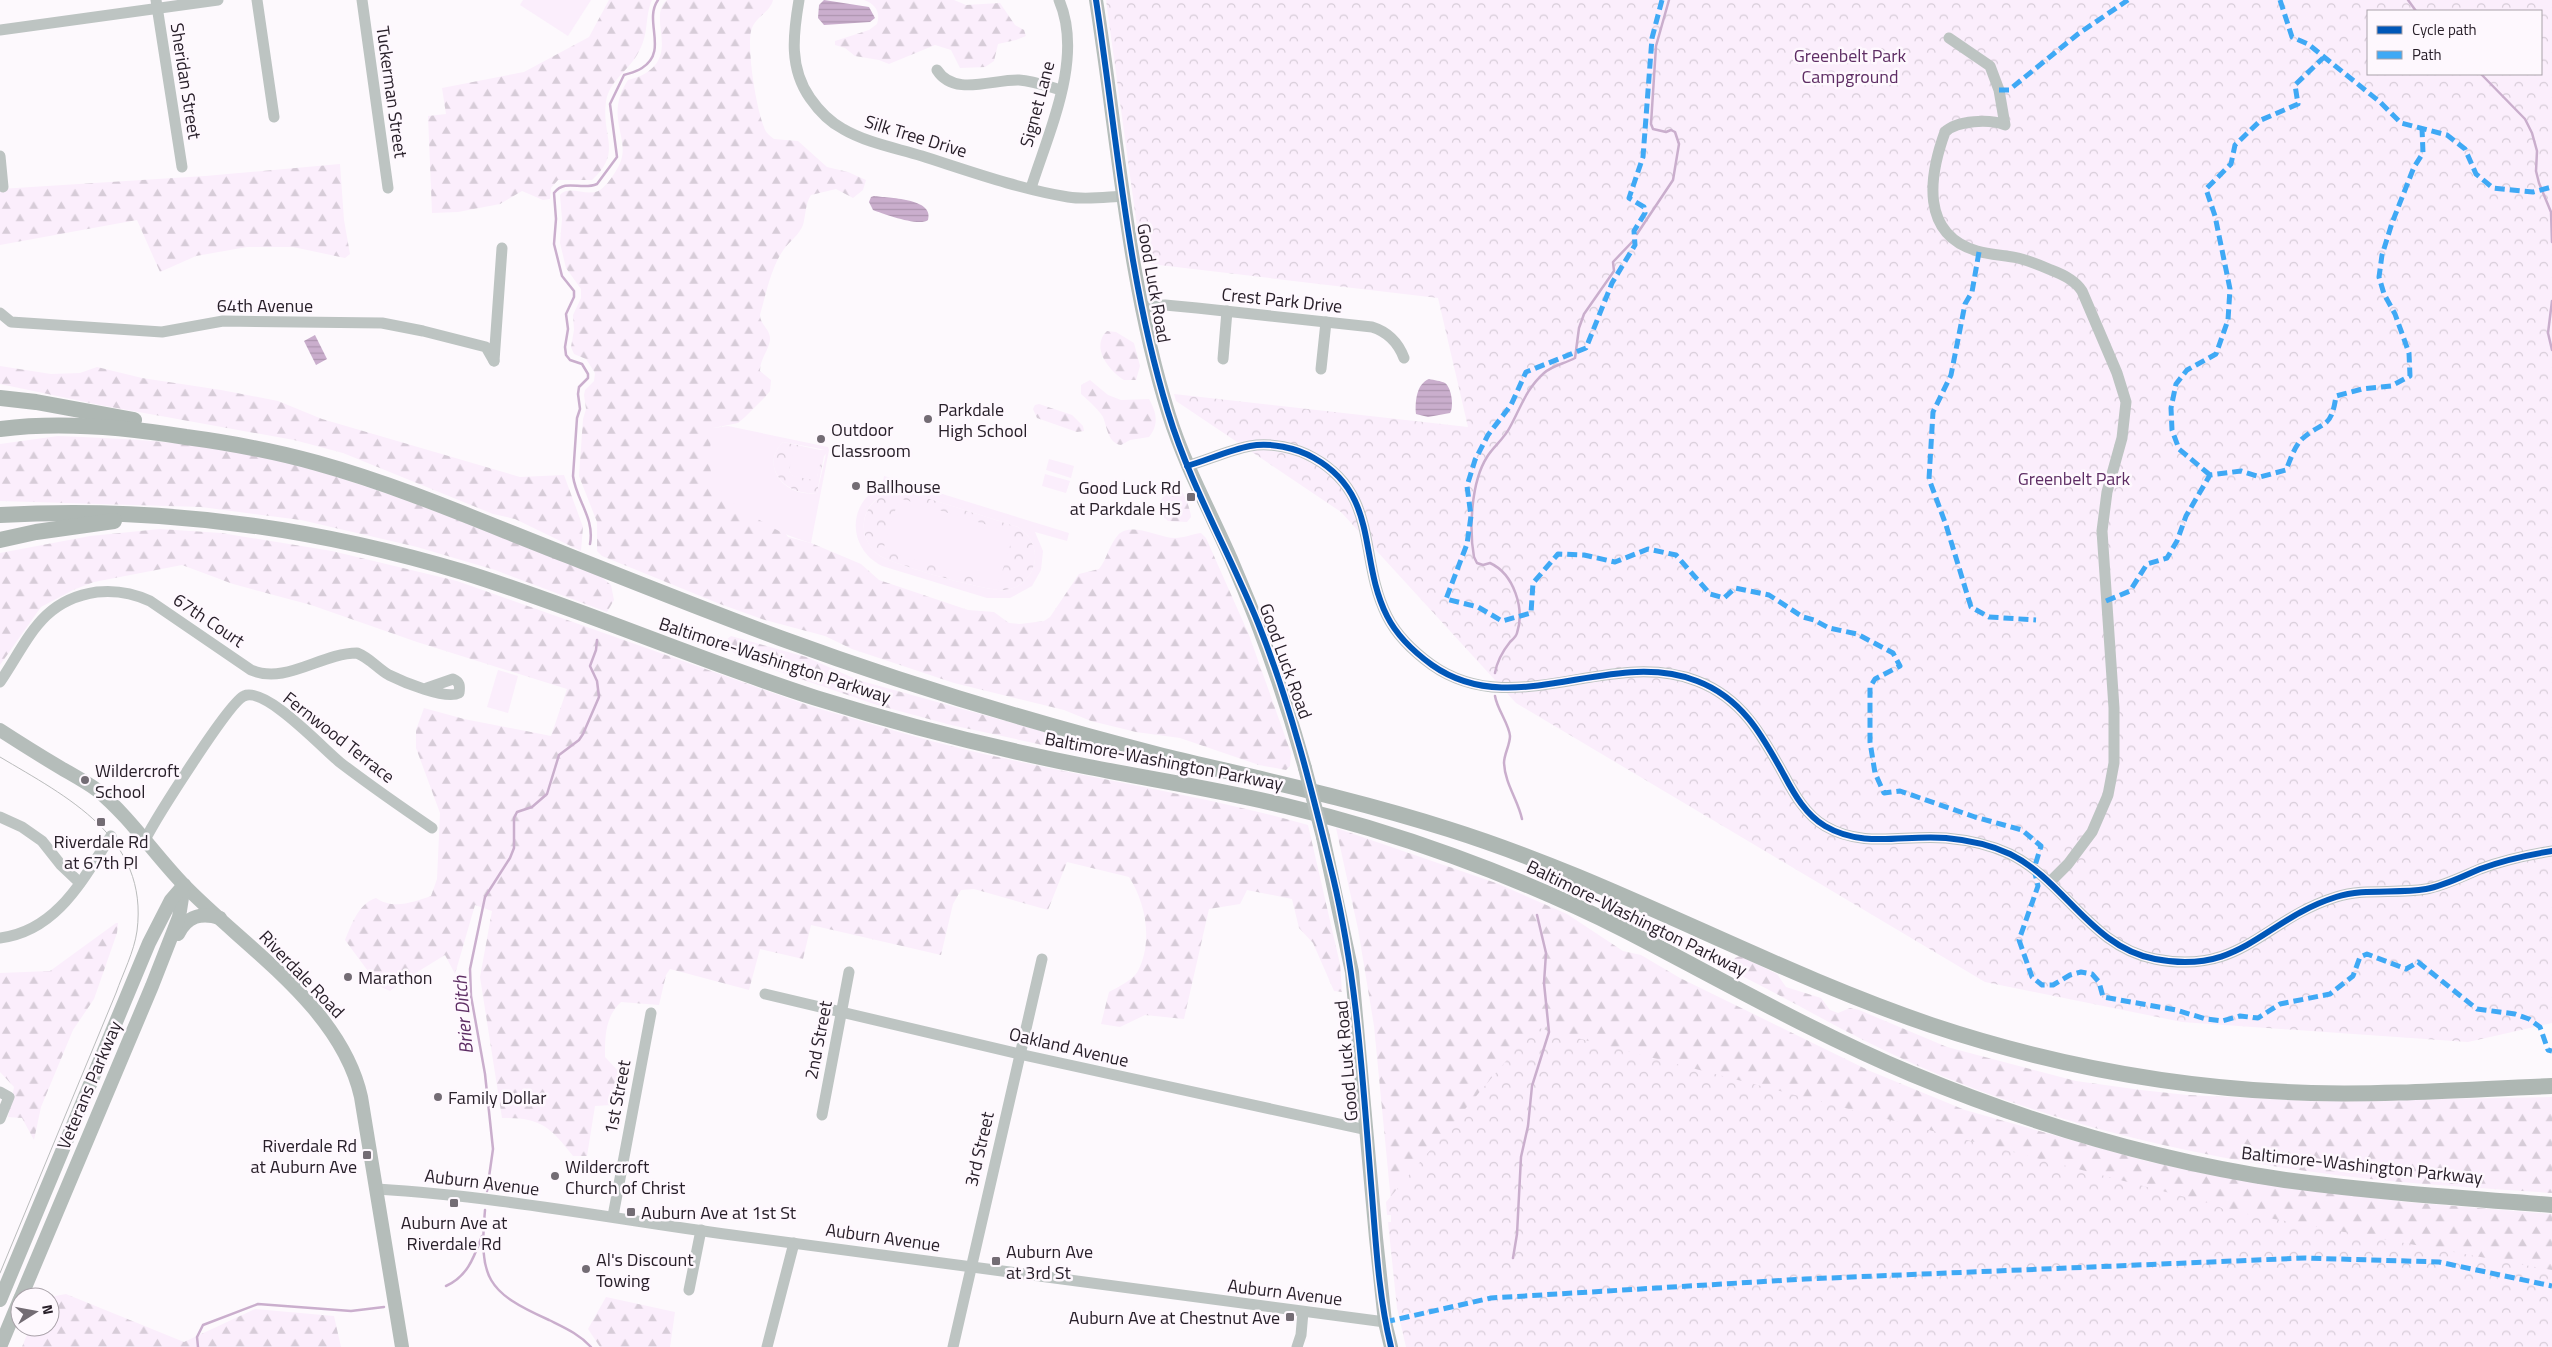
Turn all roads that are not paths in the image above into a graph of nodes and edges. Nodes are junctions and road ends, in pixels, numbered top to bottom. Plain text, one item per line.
1 (218, 0) edge
2 (257, 0) edge
3 (362, 0) edge
4 (799, 0) edge
5 (1059, 0) edge
6 (1096, 0) edge
7 (157, 4) edge
8 (0, 30) edge
9 (1949, 38) dead end
10 (937, 70) dead end
11 (1061, 90) junction
12 (274, 117) dead end
13 (0, 156) edge
14 (182, 168) dead end
15 (3, 187) dead end
16 (388, 188) dead end
17 (1031, 188) junction
18 (1124, 196) junction
19 (502, 248) dead end
20 (1142, 307) junction
21 (1227, 311) junction
22 (0, 314) edge
23 (1326, 322) junction
24 (1404, 358) dead end
25 (1223, 359) dead end
26 (1321, 369) dead end
27 (0, 398) edge
28 (0, 429) edge
29 (232, 443) junction
30 (1188, 466) junction
31 (0, 515) edge
32 (196, 519) junction
33 (0, 540) edge
34 (0, 682) edge
35 (427, 688) dead end
36 (0, 730) edge
37 (0, 817) edge
38 (432, 828) dead end
39 (111, 836) dead end
40 (145, 840) junction
41 (2552, 851) edge
42 (2050, 882) junction
43 (80, 883) junction
44 (184, 885) junction
45 (220, 918) junction
46 (0, 938) edge
47 (1042, 959) dead end
48 (849, 972) dead end
49 (152, 986) junction
50 (765, 994) dead end
51 (842, 1012) junction
52 (651, 1013) dead end
53 (1018, 1054) junction
54 (2552, 1086) edge
55 (0, 1092) edge
56 (822, 1115) dead end
57 (0, 1119) edge
58 (1366, 1130) junction
59 (377, 1189) junction
60 (2552, 1205) edge
61 (613, 1216) junction
62 (701, 1230) junction
63 (794, 1243) junction
64 (970, 1266) junction
65 (25, 1287) edge
66 (689, 1290) dead end
67 (0, 1300) edge
68 (1304, 1312) junction
69 (10, 1322) edge
70 (1385, 1322) junction
71 (0, 1347) edge
72 (402, 1347) edge
73 (768, 1347) edge
74 (953, 1347) edge
75 (1297, 1347) edge
76 (1391, 1347) edge

1 - 7 street
2 - 12 street
3 - 16 street, Tuckerman Street
4 - 17 street, Silk Tree Drive
5 - 11 street, Signet Lane
6 - 18 main road, Good Luck Road
7 - 8 street
7 - 14 street, Sheridan Street
9 - 42 street
10 - 11 street
11 - 17 street, Signet Lane
13 - 15 street
17 - 18 street, Silk Tree Drive
18 - 20 main road, Good Luck Road
19 - 22 street, 64th Avenue
20 - 21 street, Crest Park Drive
20 - 30 main road, Good Luck Road
21 - 23 street, Crest Park Drive
21 - 25 street
23 - 24 street, Crest Park Drive
23 - 26 street
27 - 29 highway
28 - 29 highway, Baltimore-Washington Parkway
29 - 54 highway, Baltimore-Washington Parkway
30 - 42 street
30 - 58 main road, Good Luck Road, bridge
31 - 32 highway, Baltimore-Washington Parkway
32 - 33 highway
32 - 60 highway, Baltimore-Washington Parkway
34 - 35 street, 67th Court
36 - 40 main road, Riverdale Road
37 - 43 street
38 - 40 street, Fernwood Terrace
39 - 43 street
40 - 44 main road, Riverdale Road
41 - 42 street
43 - 46 street
44 - 45 main road, Riverdale Road
44 - 49 main road, Veterans Parkway
44 - 67 main road, Veterans Parkway
45 - 49 main road
45 - 59 main road, Riverdale Road
47 - 53 street, 3rd Street
48 - 51 street, 2nd Street
49 - 65 main road, Veterans Parkway
50 - 51 street, Oakland Avenue
51 - 53 street, Oakland Avenue
51 - 56 street, 2nd Street
52 - 61 street, 1st Street
53 - 58 street, Oakland Avenue
53 - 64 street, 3rd Street
55 - 57 street
58 - 70 main road, Good Luck Road
59 - 61 street, Auburn Avenue
59 - 72 main road, Riverdale Road
61 - 62 street, Auburn Avenue
62 - 63 street, Auburn Avenue
62 - 66 street
63 - 64 street, Auburn Avenue
63 - 73 street
64 - 68 street, Auburn Avenue
64 - 74 street, 3rd Street
68 - 70 street, Auburn Avenue
68 - 75 street
69 - 71 main road, Veterans Parkway
70 - 76 main road, Good Luck Road

